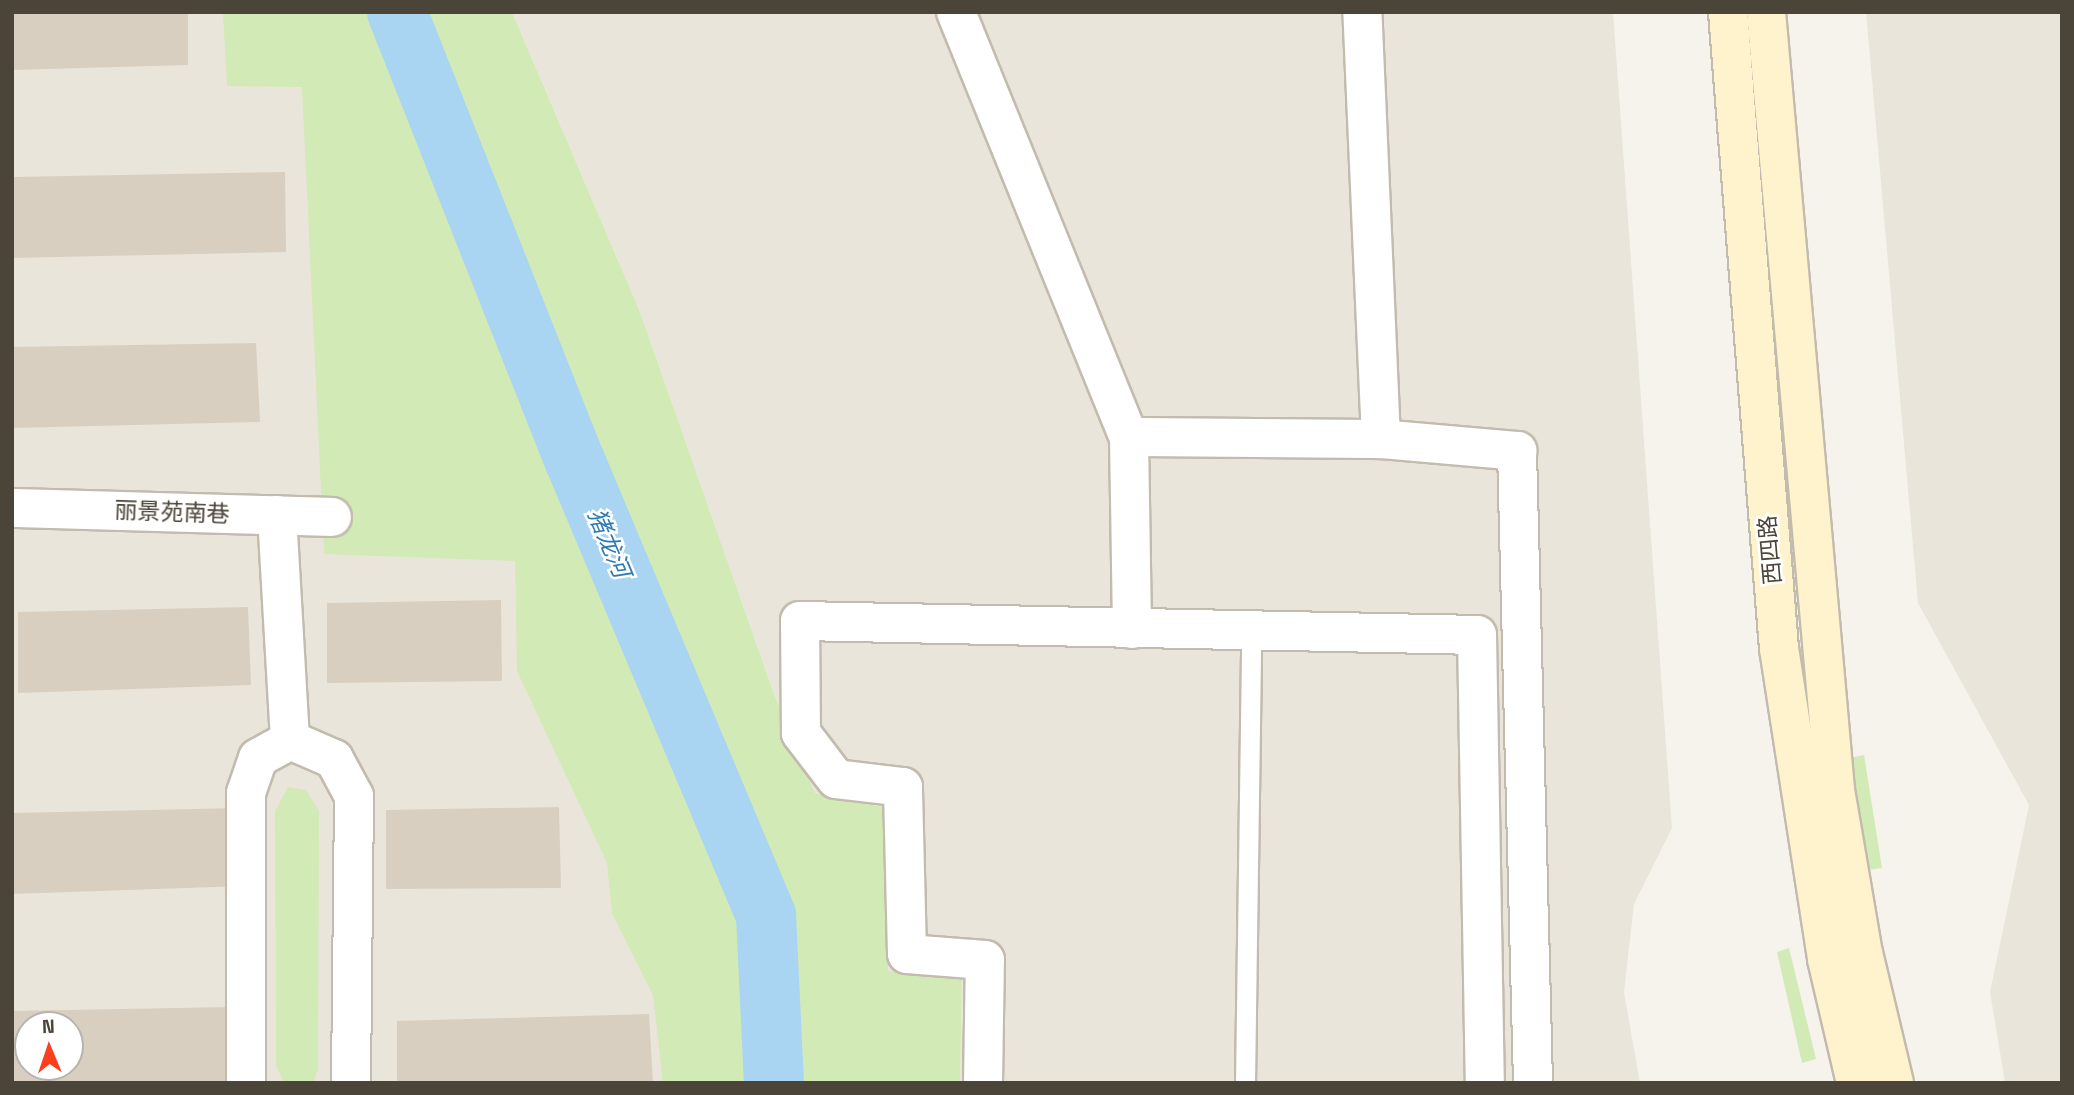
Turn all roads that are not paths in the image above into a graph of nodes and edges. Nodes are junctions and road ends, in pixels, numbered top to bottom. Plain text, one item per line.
1 (956, 12) edge
2 (1362, 12) edge
3 (1728, 12) edge
4 (1766, 12) edge
5 (1129, 437) junction
6 (1381, 439) junction
7 (12, 508) edge
8 (276, 515) junction
9 (332, 517) dead end
10 (1132, 629) junction
11 (1251, 631) junction
12 (290, 740) junction
13 (246, 1083) edge
14 (351, 1083) edge
15 (983, 1083) edge
16 (1245, 1083) edge
17 (1485, 1083) edge
18 (1533, 1083) edge
19 (1856, 1083) edge
20 (1894, 1083) edge

1 - 5 street
2 - 6 street
3 - 19 street, 西四路
4 - 20 street, 西四路
5 - 6 street
5 - 10 street
6 - 18 street
7 - 8 street, 丽景苑南巷
8 - 9 street, 丽景苑南巷
8 - 12 street
10 - 11 street
10 - 15 street
11 - 16 lane
11 - 17 street
12 - 13 street
12 - 14 street

